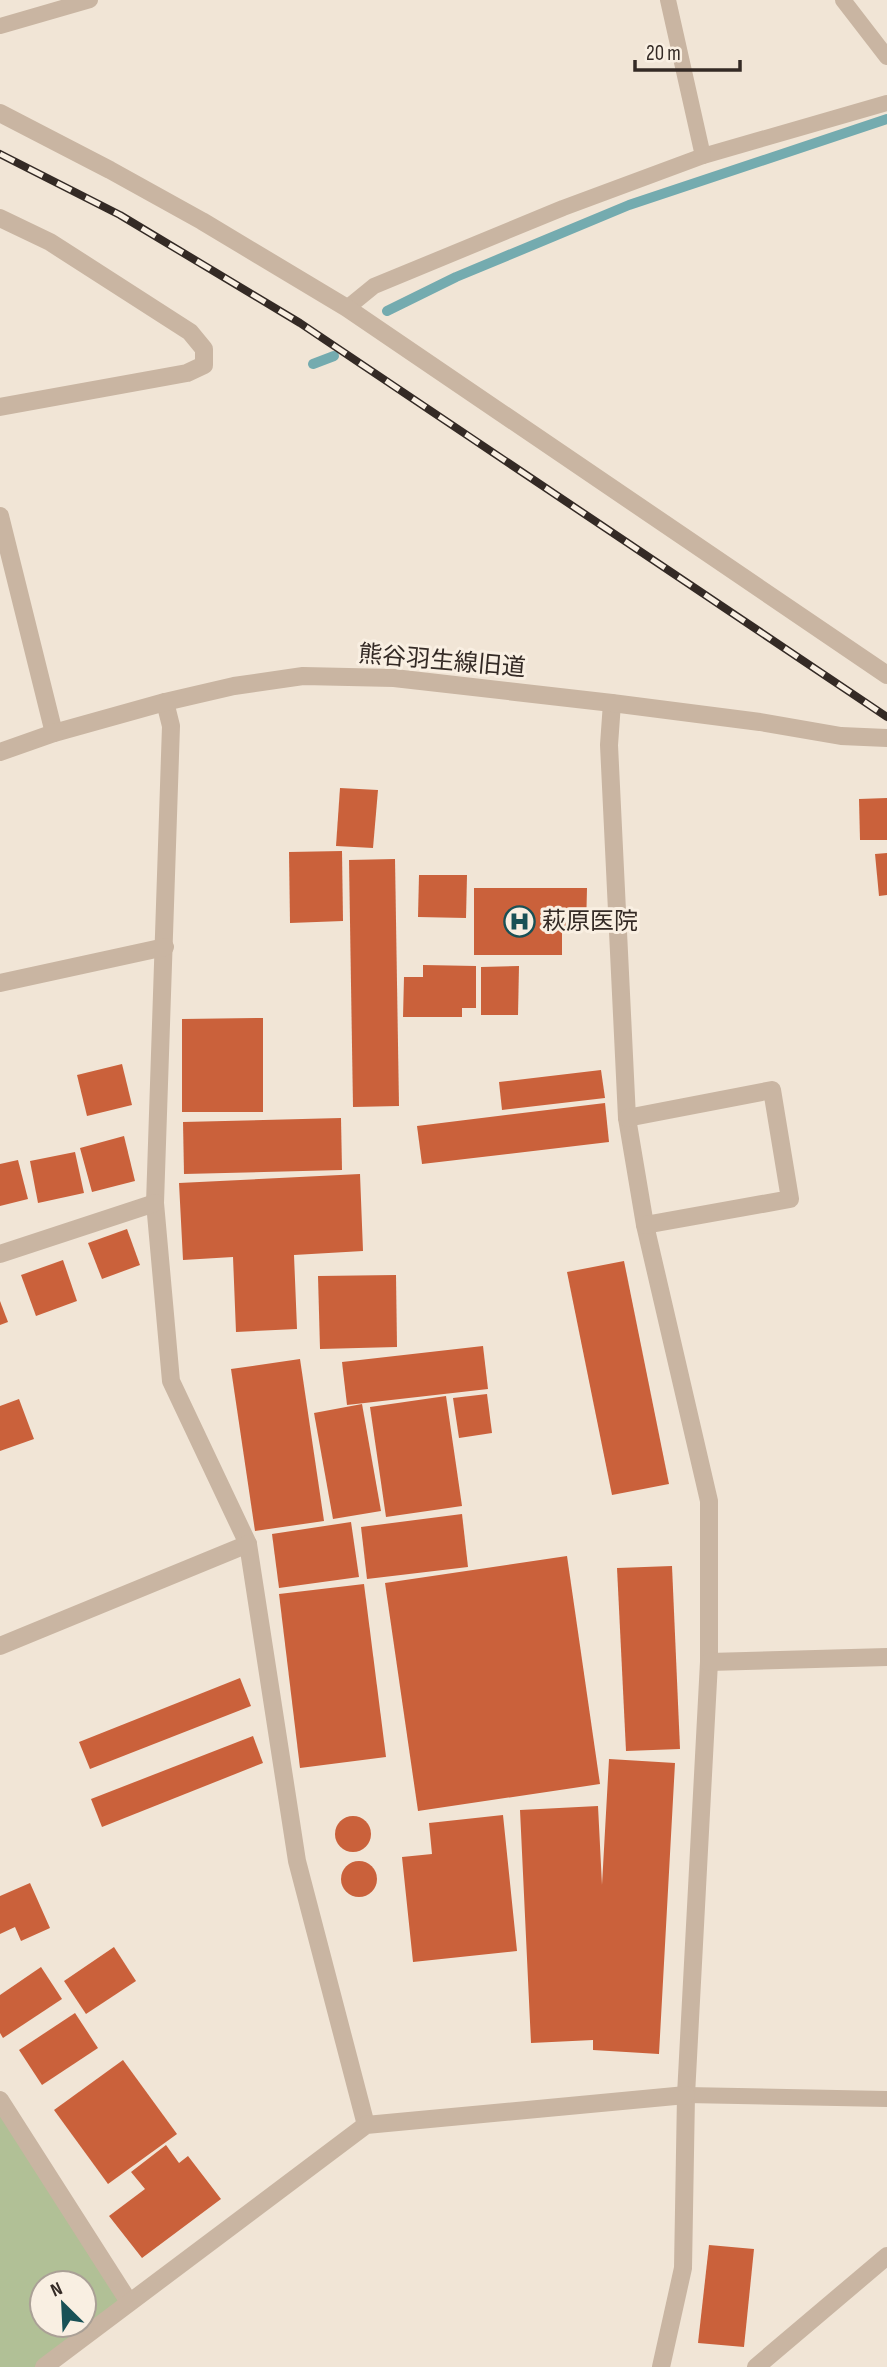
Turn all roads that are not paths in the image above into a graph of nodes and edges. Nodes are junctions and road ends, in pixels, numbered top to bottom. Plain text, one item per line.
1 (90, 0) edge
2 (668, 0) edge
3 (843, 0) edge
4 (0, 26) edge
5 (887, 57) edge
6 (887, 103) edge
7 (0, 113) edge
8 (703, 156) junction
9 (0, 218) edge
10 (347, 308) junction
11 (0, 407) edge
12 (0, 516) edge
13 (887, 675) edge
14 (165, 702) junction
15 (612, 703) junction
16 (54, 733) junction
17 (887, 738) edge
18 (0, 752) edge
19 (164, 947) junction
20 (0, 983) edge
21 (627, 1118) junction
22 (155, 1203) junction
23 (645, 1225) junction
24 (0, 1254) edge
25 (248, 1544) junction
26 (0, 1646) edge
27 (887, 1657) edge
28 (709, 1662) junction
29 (686, 2095) junction
30 (887, 2099) edge
31 (0, 2100) edge
32 (366, 2125) junction
33 (887, 2256) edge
34 (129, 2301) junction
35 (44, 2367) edge
36 (661, 2367) edge
37 (756, 2367) edge

1 - 4 lane
2 - 8 lane
3 - 5 lane
6 - 8 lane
7 - 10 street
8 - 10 lane
9 - 11 street
10 - 13 street
12 - 16 street
14 - 15 street, 熊谷羽生線旧道
14 - 16 street, 熊谷羽生線旧道
14 - 19 street
15 - 17 street, 熊谷羽生線旧道
15 - 21 street
16 - 18 street, 熊谷羽生線旧道
19 - 20 street
19 - 22 street
21 - 23 street
21 - 23 street
22 - 24 street
22 - 25 street
23 - 28 street
25 - 26 street
25 - 32 street
27 - 28 street
28 - 29 street
29 - 30 lane
29 - 32 street
29 - 36 street
31 - 34 street
32 - 34 street
33 - 37 street
34 - 35 street

